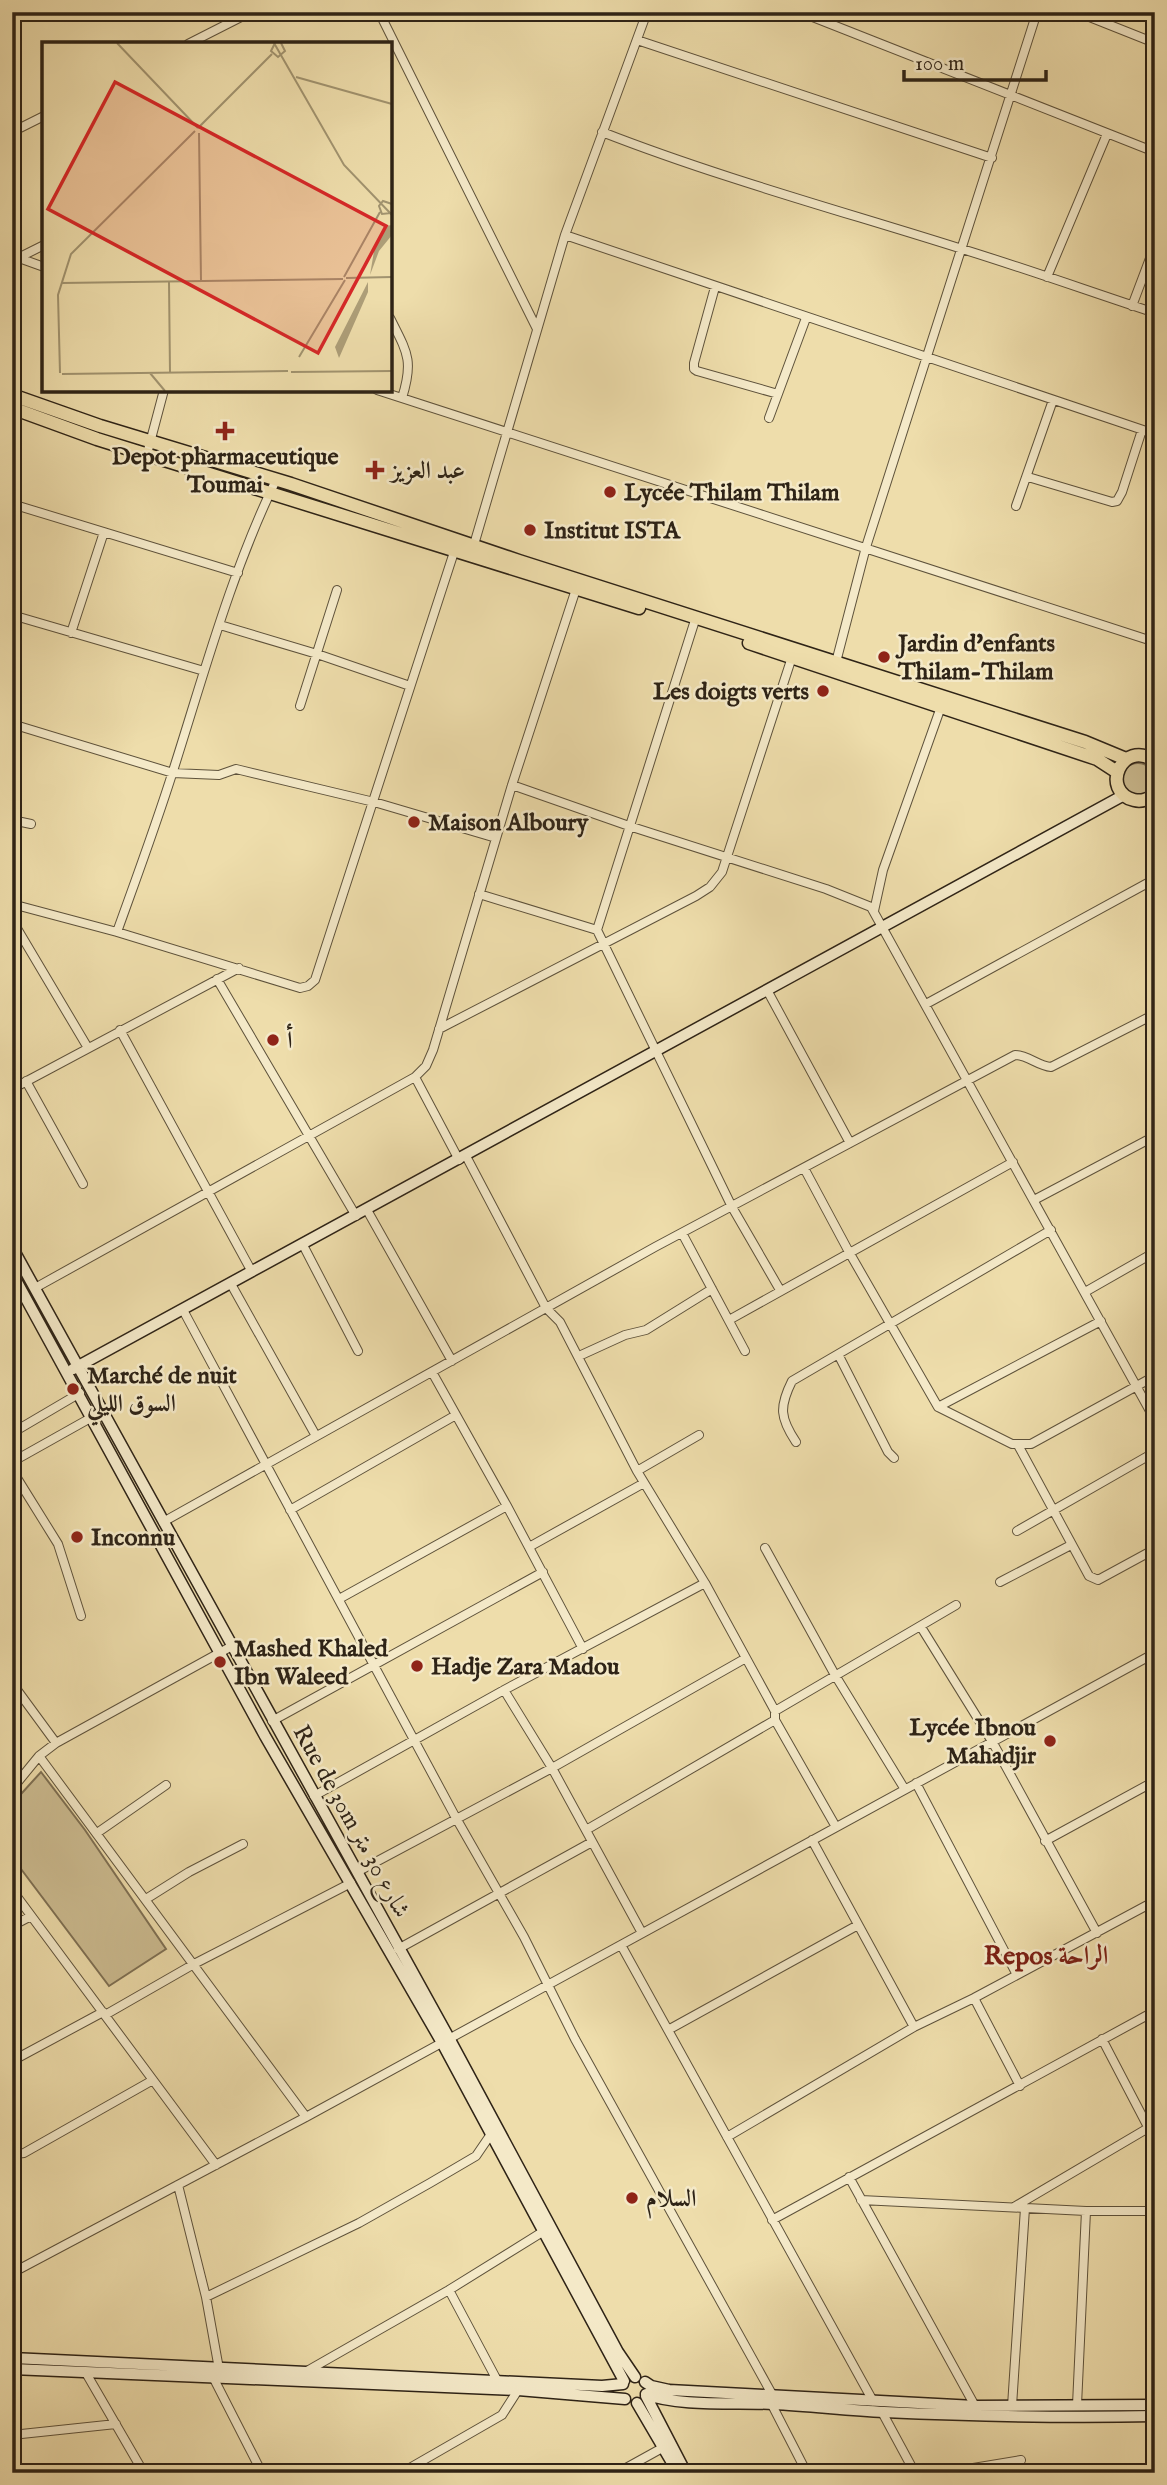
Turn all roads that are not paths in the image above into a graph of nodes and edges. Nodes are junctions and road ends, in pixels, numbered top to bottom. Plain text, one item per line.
1 (251, 12) edge
2 (379, 12) edge
3 (540, 12) edge
4 (647, 12) edge
5 (800, 12) edge
6 (1037, 12) edge
7 (1077, 12) edge
8 (528, 17) dead end
9 (637, 40) junction
10 (192, 42) edge
11 (1155, 43) edge
12 (1012, 96) junction
13 (42, 117) edge
14 (12, 132) edge
15 (602, 132) junction
16 (1107, 134) junction
17 (1155, 152) edge
18 (992, 158) junction
19 (565, 235) junction
20 (1155, 245) edge
21 (42, 247) edge
22 (962, 249) junction
23 (16, 260) edge
24 (42, 266) edge
25 (1047, 277) junction
26 (715, 287) junction
27 (1132, 306) junction
28 (1155, 313) edge
29 (806, 318) junction
30 (392, 322) edge
31 (537, 329) junction
32 (926, 359) junction
33 (163, 392) edge
34 (383, 392) edge
35 (778, 394) junction
36 (12, 395) edge
37 (402, 398) junction
38 (1052, 400) junction
39 (12, 408) edge
40 (769, 418) dead end
41 (1142, 430) junction
42 (508, 432) junction
43 (1155, 434) edge
44 (149, 448) junction
45 (1028, 477) junction
46 (273, 486) junction
47 (12, 504) edge
48 (1016, 506) dead end
49 (104, 532) junction
50 (456, 544) junction
51 (866, 547) junction
52 (472, 550) junction
53 (238, 573) junction
54 (578, 584) junction
55 (337, 590) dead end
56 (12, 615) edge
57 (695, 621) junction
58 (220, 625) junction
59 (71, 633) junction
60 (1155, 642) edge
61 (317, 654) junction
62 (792, 657) junction
63 (835, 667) junction
64 (204, 671) junction
65 (410, 686) junction
66 (943, 703) junction
67 (300, 706) dead end
68 (12, 724) edge
69 (1126, 759) junction
70 (1155, 761) edge
71 (1117, 772) junction
72 (173, 773) junction
73 (512, 785) junction
74 (1124, 795) junction
75 (1153, 801) edge
76 (374, 802) junction
77 (12, 820) edge
78 (31, 824) dead end
79 (629, 826) junction
80 (496, 838) junction
81 (727, 858) junction
82 (1155, 879) edge
83 (480, 894) junction
84 (12, 904) edge
85 (874, 911) junction
86 (12, 920) edge
87 (882, 927) junction
88 (597, 930) junction
89 (117, 932) junction
90 (604, 945) junction
91 (239, 968) junction
92 (217, 979) junction
93 (767, 990) junction
94 (926, 1004) junction
95 (1155, 1014) edge
96 (439, 1029) junction
97 (120, 1030) junction
98 (88, 1048) junction
99 (656, 1051) junction
100 (12, 1076) edge
101 (415, 1077) junction
102 (26, 1081) junction
103 (967, 1081) junction
104 (15, 1087) edge
105 (310, 1135) junction
106 (1155, 1136) edge
107 (850, 1143) junction
108 (463, 1158) junction
109 (1013, 1162) junction
110 (804, 1168) junction
111 (83, 1184) dead end
112 (208, 1191) junction
113 (1034, 1200) junction
114 (732, 1207) junction
115 (367, 1210) junction
116 (356, 1216) junction
117 (1051, 1230) junction
118 (682, 1233) junction
119 (303, 1245) junction
120 (12, 1247) edge
121 (849, 1252) junction
122 (1155, 1252) edge
123 (252, 1272) junction
124 (12, 1273) edge
125 (231, 1284) junction
126 (35, 1288) junction
127 (712, 1289) junction
128 (780, 1290) junction
129 (1085, 1292) junction
130 (547, 1308) junction
131 (183, 1310) junction
132 (729, 1320) junction
133 (1101, 1321) junction
134 (890, 1324) junction
135 (358, 1351) dead end
136 (746, 1351) dead end
137 (579, 1356) junction
138 (839, 1356) junction
139 (452, 1361) junction
140 (73, 1368) junction
141 (432, 1372) junction
142 (1155, 1376) edge
143 (1137, 1386) junction
144 (80, 1393) junction
145 (938, 1407) junction
146 (103, 1411) junction
147 (456, 1415) junction
148 (92, 1416) junction
149 (1155, 1420) edge
150 (12, 1433) edge
151 (699, 1435) dead end
152 (317, 1436) junction
153 (796, 1442) dead end
154 (1018, 1445) junction
155 (1155, 1452) edge
156 (894, 1458) dead end
157 (12, 1462) edge
158 (266, 1465) junction
159 (12, 1470) edge
160 (638, 1471) junction
161 (644, 1483) junction
162 (507, 1506) junction
163 (290, 1510) junction
164 (1052, 1511) junction
165 (163, 1522) junction
166 (1017, 1531) dead end
167 (1071, 1545) junction
168 (528, 1547) junction
169 (765, 1548) dead end
170 (1155, 1549) edge
171 (543, 1572) junction
172 (1000, 1582) dead end
173 (705, 1583) junction
174 (339, 1599) junction
175 (956, 1605) dead end
176 (81, 1616) dead end
177 (921, 1627) junction
178 (232, 1646) junction
179 (583, 1649) junction
180 (220, 1653) junction
181 (1155, 1653) edge
182 (746, 1658) junction
183 (374, 1664) junction
184 (835, 1675) junction
185 (12, 1683) edge
186 (504, 1690) junction
187 (775, 1715) junction
188 (272, 1721) junction
189 (416, 1740) junction
190 (56, 1743) junction
191 (993, 1743) junction
192 (40, 1756) junction
193 (551, 1768) junction
194 (1155, 1781) edge
195 (916, 1783) junction
196 (13, 1786) edge
197 (166, 1786) dead end
198 (904, 1788) junction
199 (314, 1796) junction
200 (456, 1818) junction
201 (836, 1827) junction
202 (586, 1830) junction
203 (97, 1833) junction
204 (812, 1840) junction
205 (1045, 1841) junction
206 (592, 1842) junction
207 (243, 1844) dead end
208 (357, 1872) junction
209 (351, 1883) junction
210 (12, 1890) edge
211 (499, 1892) junction
212 (146, 1899) junction
213 (1155, 1901) edge
214 (32, 1916) junction
215 (858, 1925) junction
216 (12, 1926) edge
217 (642, 1933) junction
218 (1097, 1933) junction
219 (621, 1945) junction
220 (398, 1949) junction
221 (194, 1964) junction
222 (1017, 1975) junction
223 (548, 1983) junction
224 (974, 1998) junction
225 (1155, 2011) edge
226 (104, 2013) junction
227 (914, 2027) junction
228 (668, 2030) junction
229 (1102, 2039) junction
230 (445, 2040) junction
231 (12, 2061) edge
232 (153, 2080) junction
233 (1020, 2086) junction
234 (306, 2117) junction
235 (1152, 2125) edge
236 (491, 2134) junction
237 (727, 2137) junction
238 (12, 2151) edge
239 (216, 2165) junction
240 (849, 2177) junction
241 (178, 2185) junction
242 (861, 2200) junction
243 (1014, 2207) junction
244 (1024, 2208) junction
245 (1086, 2211) junction
246 (1155, 2211) edge
247 (772, 2220) junction
248 (544, 2231) junction
249 (12, 2273) edge
250 (449, 2290) junction
251 (206, 2298) junction
252 (12, 2358) edge
253 (12, 2369) edge
254 (304, 2372) junction
255 (86, 2373) junction
256 (216, 2374) junction
257 (498, 2382) junction
258 (637, 2388) junction
259 (518, 2390) junction
260 (772, 2400) junction
261 (873, 2401) junction
262 (1077, 2405) junction
263 (1155, 2405) edge
264 (975, 2406) junction
265 (1012, 2406) junction
266 (882, 2412) junction
267 (1155, 2416) edge
268 (116, 2424) junction
269 (12, 2435) edge
270 (664, 2447) junction
271 (1021, 2460) dead end
272 (144, 2473) edge
273 (262, 2473) edge
274 (401, 2473) edge
275 (617, 2473) edge
276 (678, 2473) edge
277 (686, 2473) edge
278 (807, 2473) edge
279 (915, 2473) edge
280 (943, 2473) edge

1 - 10 street
2 - 31 street
3 - 8 street
4 - 9 street
5 - 12 street
6 - 12 street
7 - 11 street
9 - 15 street
9 - 18 street
12 - 16 street
12 - 18 street
13 - 14 street
15 - 19 street
15 - 22 street
16 - 17 street
16 - 25 street
18 - 22 street
19 - 26 street
19 - 31 street
20 - 27 street
21 - 23 street
22 - 25 street
22 - 32 street
23 - 24 street
25 - 27 street
26 - 29 street
26 - 35 street
27 - 28 street
29 - 32 street
29 - 35 street
30 - 37 street
31 - 42 street
32 - 38 street
32 - 51 street
33 - 44 street
34 - 37 street
35 - 40 street
36 - 44 main road
37 - 42 street
38 - 41 street
38 - 45 street
39 - 44 main road
41 - 43 street
41 - 45 street
42 - 51 street
42 - 52 street
44 - 46 main road
45 - 48 street
46 - 50 main road
46 - 53 street
47 - 49 street
49 - 53 street
49 - 59 street
50 - 52 main road
50 - 65 street
51 - 60 street
51 - 63 street
52 - 54 main road
53 - 58 street
54 - 57 main road
54 - 73 street
55 - 61 street
56 - 59 street
57 - 62 main road
57 - 63 main road
57 - 79 street
58 - 61 street
58 - 64 street
59 - 64 street
61 - 65 street
61 - 67 street
62 - 63 main road
62 - 81 street
63 - 66 main road
64 - 72 street
65 - 76 street
66 - 69 main road
66 - 71 main road
66 - 85 street
68 - 72 street
69 - 70 main road
69 - 71 main road
71 - 74 main road
72 - 76 street
72 - 89 street
73 - 79 street
73 - 80 street
74 - 75 main road
74 - 87 street
76 - 80 street
76 - 91 street
77 - 78 street
79 - 81 street
79 - 88 street
80 - 83 street
81 - 85 street
81 - 90 street
82 - 94 street
83 - 88 street
83 - 96 street
84 - 89 street
85 - 87 street
86 - 98 street
87 - 93 street
87 - 94 street
88 - 90 street
89 - 91 street
90 - 96 street
90 - 99 street
91 - 92 street
92 - 97 street
92 - 105 street
93 - 99 street
93 - 107 street
94 - 103 street
95 - 103 street
96 - 101 street
97 - 98 street
97 - 112 street
98 - 102 street
99 - 108 street
99 - 114 street
100 - 104 street
101 - 105 street
101 - 108 street
102 - 104 street
102 - 111 street
103 - 107 street
103 - 109 street
105 - 112 street
105 - 116 street
106 - 113 street
107 - 110 street
108 - 115 street
108 - 130 street
109 - 113 street
109 - 121 street
110 - 114 street
110 - 121 street
112 - 123 street
112 - 126 street
113 - 117 street
114 - 118 street
114 - 128 street
115 - 116 street
115 - 139 street
116 - 119 street
117 - 129 street
117 - 134 street
118 - 127 street
118 - 130 street
119 - 123 street
119 - 135 street
120 - 126 street, Rue de 30m شارع 30 متر
121 - 128 street
121 - 134 street
122 - 129 street
123 - 125 street
124 - 140 street, Rue de 30m شارع 30 متر
125 - 131 street
125 - 152 street
126 - 140 street, Rue de 30m شارع 30 متر
127 - 132 street
127 - 137 street
128 - 132 street
129 - 133 street
130 - 137 street
130 - 139 street
131 - 140 street
131 - 158 street
132 - 136 street
133 - 143 street
133 - 145 street
134 - 138 street
134 - 145 street
137 - 160 street
138 - 153 street
138 - 156 street
139 - 141 street
140 - 144 street, Rue de 30m شارع 30 متر
140 - 146 street, Rue de 30m شارع 30 متر
141 - 147 street
141 - 152 street
142 - 143 street
143 - 149 street
143 - 154 street
144 - 148 street, Rue de 30m شارع 30 متر
144 - 150 street
145 - 154 street
146 - 148 street
146 - 165 street, Rue de 30m شارع 30 متر
147 - 162 street
147 - 163 street
148 - 157 street
148 - 180 street, Rue de 30m شارع 30 متر
151 - 160 street
152 - 158 street
154 - 164 street
155 - 164 street
158 - 163 street
158 - 165 street
159 - 176 street
160 - 161 street
161 - 168 street
161 - 173 street
162 - 168 street
162 - 174 street
163 - 174 street
164 - 166 street
164 - 167 street
165 - 178 street, Rue de 30m شارع 30 متر
167 - 170 street
167 - 172 street
168 - 171 street
169 - 184 street
171 - 179 street
171 - 183 street
173 - 179 street
173 - 182 street
174 - 183 street
175 - 177 street
177 - 184 street
177 - 191 street
178 - 180 street
178 - 188 street, Rue de 30m شارع 30 متر
179 - 186 street
180 - 190 street
180 - 209 street, Rue de 30m شارع 30 متر
181 - 191 street
182 - 187 street
182 - 193 street
183 - 188 street
183 - 189 street
184 - 187 street
184 - 198 street
185 - 190 street
186 - 189 street
186 - 193 street
187 - 201 street
187 - 202 street
188 - 199 street, Rue de 30m شارع 30 متر
189 - 199 street
189 - 200 street
190 - 192 street
191 - 195 street
191 - 205 street
192 - 196 street
192 - 203 street
193 - 200 street
193 - 202 street
194 - 205 street
195 - 198 street
195 - 222 street
197 - 203 street
198 - 201 street
199 - 208 street, Rue de 30m شارع 30 متر
200 - 208 street
200 - 211 street
201 - 204 street
202 - 206 street
203 - 212 street
204 - 215 street
204 - 217 street
204 - 227 street
205 - 218 street
206 - 211 street
206 - 217 street
207 - 212 street
208 - 220 street, Rue de 30m شارع 30 متر
209 - 221 street
209 - 230 street, Rue de 30m شارع 30 متر
210 - 214 street
211 - 220 street
211 - 223 street
212 - 221 street
213 - 218 street
214 - 216 street
214 - 226 street
215 - 227 street
215 - 228 street
217 - 219 street
218 - 222 street
219 - 223 street
219 - 228 street
220 - 230 street, Rue de 30m شارع 30 متر
221 - 226 street
221 - 234 street
222 - 224 street
223 - 230 street
223 - 260 street
224 - 227 street
224 - 233 street
225 - 229 street
226 - 231 street
226 - 232 street
227 - 237 street
228 - 237 street
229 - 233 street
229 - 235 street
230 - 234 street
230 - 236 street, Rue de 30m شارع 30 متر
230 - 258 street, Rue de 30m شارع 30 متر
232 - 238 street
232 - 239 street
233 - 240 street
234 - 239 street
235 - 243 street
236 - 248 street, Rue de 30m شارع 30 متر
236 - 251 street
237 - 247 street
239 - 241 street
240 - 242 street
240 - 247 street
241 - 249 street
241 - 251 street
242 - 243 street
242 - 264 street
243 - 244 street
244 - 245 street
244 - 265 street
245 - 246 street
245 - 262 street
247 - 261 street
248 - 250 street
248 - 258 street, Rue de 30m شارع 30 متر
250 - 254 street
250 - 257 street
251 - 256 street
252 - 256 street
253 - 255 street
254 - 256 street
254 - 257 street
255 - 256 street
255 - 268 street
256 - 259 street
256 - 273 street
257 - 258 street
258 - 259 street
258 - 260 street
258 - 270 street
258 - 277 street, Rue de 30m شارع 30 متر
259 - 274 street
260 - 261 street
260 - 266 street
260 - 278 street
261 - 264 street
262 - 263 street
262 - 265 street
264 - 265 street
266 - 267 street
266 - 279 street
268 - 269 street
268 - 272 street
270 - 275 street
270 - 276 street
271 - 280 street

